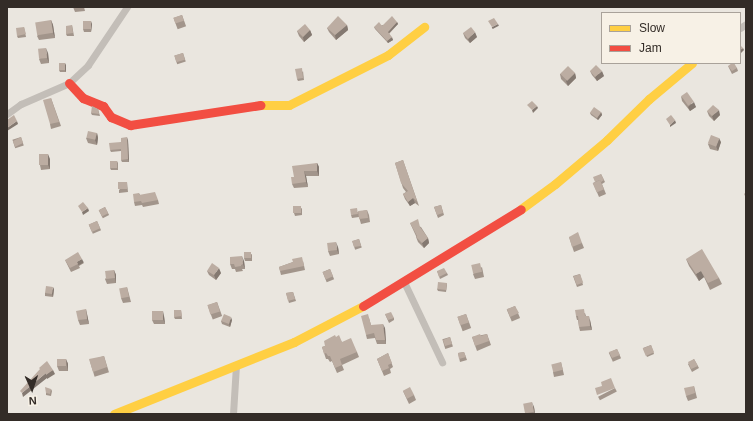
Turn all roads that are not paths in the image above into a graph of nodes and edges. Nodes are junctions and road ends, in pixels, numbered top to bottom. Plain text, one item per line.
1 (127, 7) edge
2 (424, 27) dead end
3 (691, 64) edge
4 (69, 83) junction
5 (7, 114) edge
6 (404, 282) junction
7 (442, 362) dead end
8 (236, 365) junction
9 (114, 414) edge
10 (233, 414) edge

1 - 4 street
2 - 4 street
3 - 6 street
4 - 5 street
6 - 7 street
6 - 8 street
8 - 9 street
8 - 10 street

